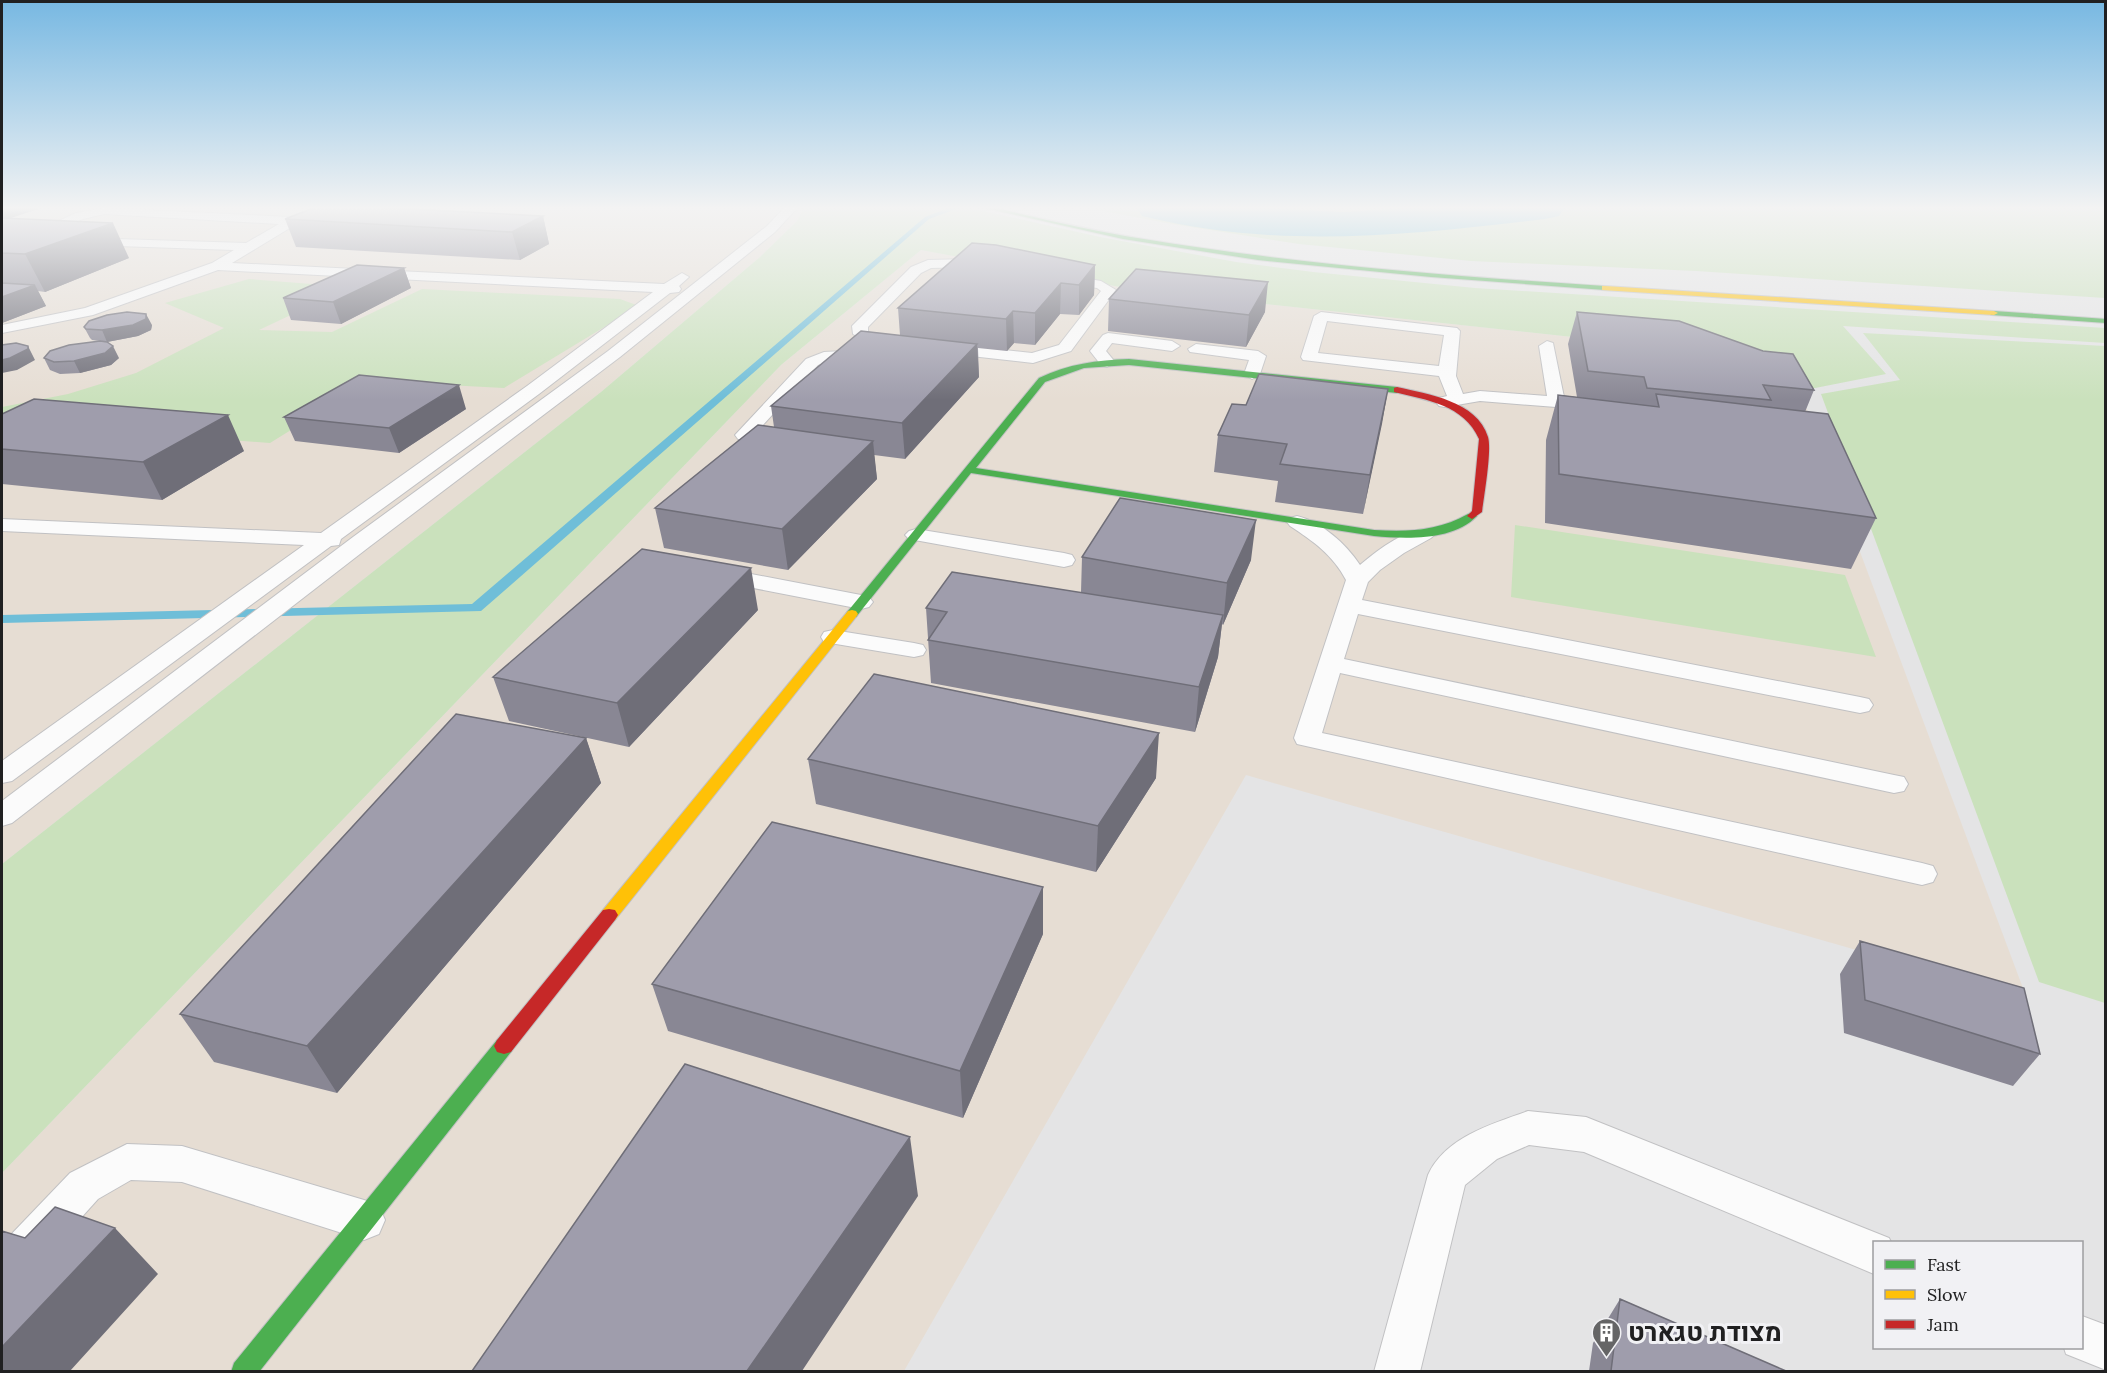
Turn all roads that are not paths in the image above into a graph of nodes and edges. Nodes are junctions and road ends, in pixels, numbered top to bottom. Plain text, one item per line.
1 (203, 271) edge
2 (321, 271) edge
3 (689, 271) edge
4 (717, 271) edge
5 (915, 271) edge
6 (1018, 271) edge
7 (1374, 271) edge
8 (667, 288) junction
9 (693, 290) junction
10 (2106, 321) edge
11 (2, 329) edge
12 (1172, 346) dead end
13 (1547, 346) dead end
14 (1196, 349) dead end
15 (1033, 358) junction
16 (1107, 362) junction
17 (1066, 368) junction
18 (990, 370) dead end
19 (1448, 372) junction
20 (1024, 374) dead end
21 (1252, 374) junction
22 (1048, 376) junction
23 (1452, 401) junction
24 (744, 435) edge
25 (969, 470) junction
26 (1297, 522) junction
27 (2, 525) edge
28 (1424, 534) junction
29 (916, 535) junction
30 (326, 539) junction
31 (361, 542) junction
32 (1064, 560) dead end
33 (704, 572) edge
34 (1353, 592) junction
35 (861, 602) junction
36 (833, 637) junction
37 (914, 650) dead end
38 (1331, 664) junction
39 (1860, 705) dead end
40 (2, 774) edge
41 (1893, 784) dead end
42 (2, 816) edge
43 (1922, 874) dead end
44 (364, 1220) junction
45 (1873, 1252) edge
46 (2, 1274) edge
47 (2083, 1338) edge
48 (2106, 1348) edge
49 (243, 1371) edge
50 (1397, 1371) edge

1 - 11 lane
2 - 8 lane
3 - 8 lane
4 - 9 lane
5 - 15 lane
6 - 15 lane
7 - 10 street
8 - 9 lane
8 - 30 lane
9 - 31 lane
12 - 16 lane
13 - 23 lane
14 - 21 lane
15 - 17 lane
16 - 17 street
16 - 21 street
17 - 22 street
18 - 24 lane
19 - 19 lane
19 - 23 lane
20 - 22 lane
21 - 23 street
22 - 25 street
23 - 28 street
25 - 26 street
25 - 29 street
26 - 28 street
26 - 34 lane
27 - 30 lane
28 - 34 lane
29 - 32 lane
29 - 35 street
30 - 31 lane
30 - 40 lane
31 - 42 lane
33 - 35 lane
34 - 38 lane
34 - 39 lane
35 - 36 street
36 - 37 lane
36 - 44 street
38 - 41 lane
38 - 43 lane
44 - 46 lane
44 - 49 street
45 - 50 lane
47 - 48 lane

